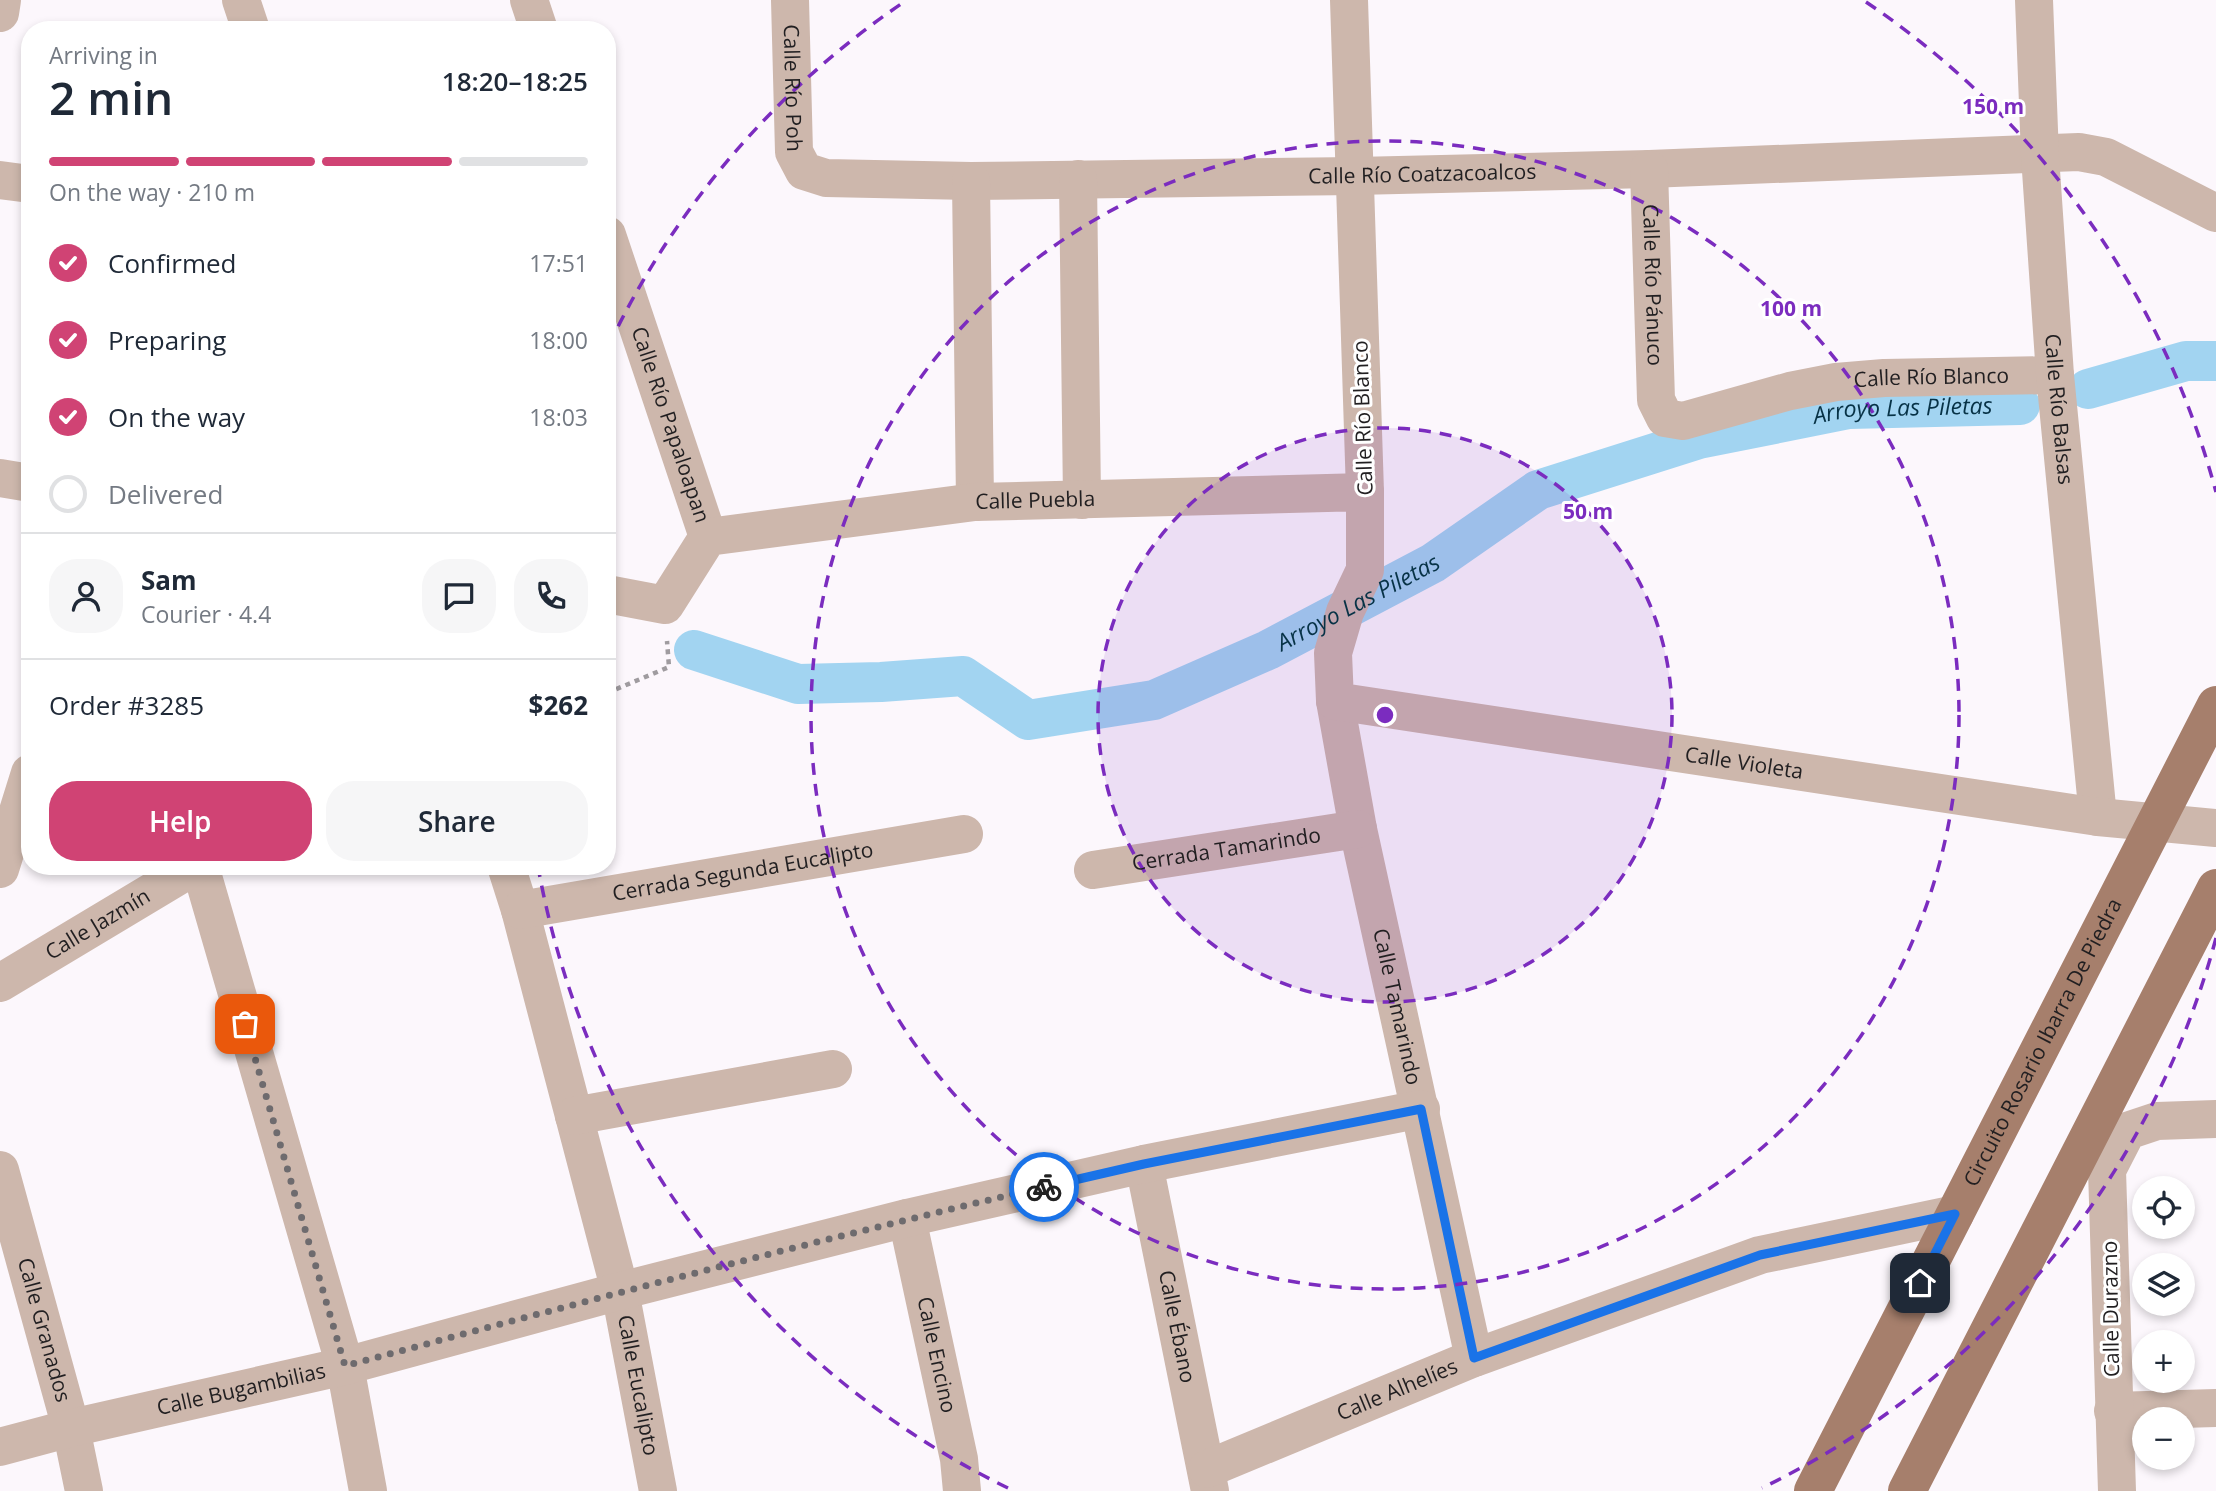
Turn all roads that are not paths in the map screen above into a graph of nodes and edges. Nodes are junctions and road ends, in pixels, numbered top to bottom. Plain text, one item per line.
1 (2, 0) edge
2 (241, 0) edge
3 (529, 0) edge
4 (790, 0) edge
5 (1349, 0) edge
6 (2034, 0) edge
7 (0, 13) edge
8 (248, 21) edge
9 (536, 21) edge
10 (2040, 156) junction
11 (1649, 169) junction
12 (804, 171) joint
13 (1356, 176) junction
14 (1078, 179) junction
15 (0, 180) edge
16 (971, 181) junction
17 (21, 183) edge
18 (2216, 213) edge
19 (616, 261) edge
20 (2055, 375) junction
21 (1656, 400) joint
22 (0, 478) edge
23 (21, 482) edge
24 (1365, 492) junction
25 (1082, 500) junction
26 (975, 502) junction
27 (708, 537) junction
28 (616, 596) edge
29 (1334, 653) joint
30 (1335, 701) junction
31 (2216, 705) edge
32 (21, 802) edge
33 (2098, 817) junction
34 (2155, 824) junction
35 (2216, 828) edge
36 (1358, 829) junction
37 (964, 834) dead end
38 (0, 869) edge
39 (1093, 870) dead end
40 (182, 875) edge
41 (200, 875) edge
42 (509, 875) edge
43 (2216, 888) edge
44 (520, 910) junction
45 (0, 983) edge
46 (833, 1069) dead end
47 (1421, 1109) junction
48 (575, 1116) junction
49 (2216, 1119) edge
50 (1144, 1164) junction
51 (0, 1170) edge
52 (1955, 1214) junction
53 (907, 1218) junction
54 (620, 1291) junction
55 (1474, 1358) junction
56 (345, 1366) junction
57 (2216, 1408) edge
58 (2113, 1411) junction
59 (71, 1428) junction
60 (0, 1447) edge
61 (1209, 1480) edge
62 (84, 1491) edge
63 (368, 1491) edge
64 (658, 1491) edge
65 (962, 1491) edge
66 (1813, 1491) edge
67 (1907, 1491) edge
68 (2117, 1491) edge

1 - 7 street
2 - 8 street
3 - 9 street
4 - 12 street, Calle Río Poh
5 - 13 street
6 - 10 street, Calle Río Balsas
10 - 11 street, Calle Río Coatzacoalcos
10 - 18 street, Calle Río Coatzacoalcos
10 - 20 street, Calle Río Balsas
11 - 13 street, Calle Río Coatzacoalcos
11 - 21 street, Calle Río Pánuco
12 - 16 street, Calle Río Coatzacoalcos
13 - 14 street, Calle Río Coatzacoalcos
13 - 24 street, Calle Río Blanco
14 - 16 street, Calle Río Coatzacoalcos
14 - 25 street
15 - 17 street
16 - 26 street
19 - 27 street, Calle Río Papaloapan
20 - 21 street, Calle Río Blanco
20 - 33 street, Calle Río Balsas
22 - 23 street
24 - 25 street, Calle Puebla
24 - 29 street, Calle Río Blanco
25 - 26 street, Calle Puebla
26 - 27 street, Calle Puebla
27 - 28 street, Calle Río Papaloapan
29 - 30 street, Calle Tamarindo
30 - 33 street, Calle Violeta
30 - 36 street, Calle Tamarindo
31 - 34 main road, Circuito Rosario Ibarra De Piedra
32 - 38 street
33 - 34 street, Calle Violeta
34 - 35 street, Calle Violeta
34 - 52 main road, Circuito Rosario Ibarra De Piedra
36 - 39 street, Cerrada Tamarindo
36 - 47 street, Calle Tamarindo
37 - 44 street, Cerrada Segunda Eucalipto
40 - 45 street, Calle Jazmín
41 - 56 street
42 - 44 street, Calle Eucalipto
43 - 67 main road
44 - 48 street, Calle Eucalipto
46 - 48 street
47 - 50 street, Calle Bugambilias
47 - 55 street, Calle Tamarindo
48 - 54 street, Calle Eucalipto
49 - 58 street, Calle Durazno
50 - 53 street, Calle Bugambilias
50 - 61 street, Calle Ébano
51 - 59 street, Calle Granados
52 - 55 street, Calle Alhelíes
52 - 66 main road, Circuito Rosario Ibarra De Piedra
53 - 54 street, Calle Bugambilias
53 - 65 street, Calle Encino
54 - 56 street, Calle Bugambilias
54 - 64 street, Calle Eucalipto
55 - 61 street, Calle Alhelíes
56 - 59 street, Calle Bugambilias
56 - 63 street
57 - 58 street
58 - 68 street, Calle Durazno
59 - 60 street, Calle Bugambilias
59 - 62 street, Calle Granados

